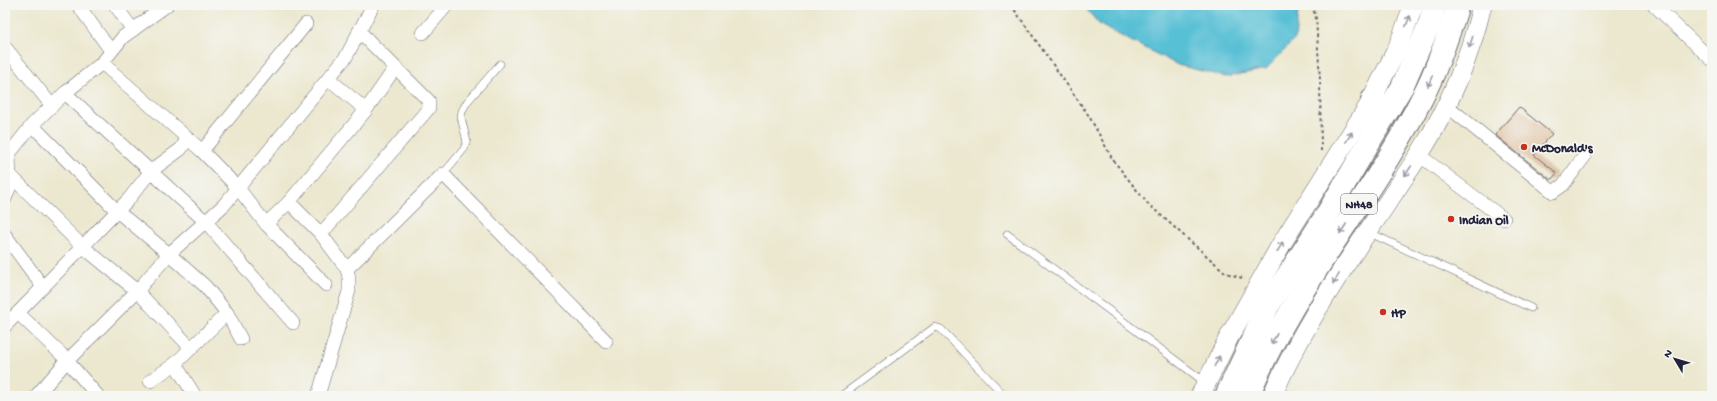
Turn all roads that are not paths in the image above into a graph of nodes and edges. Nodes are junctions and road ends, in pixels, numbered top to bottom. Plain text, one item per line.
1 (78, 5) edge
2 (115, 5) edge
3 (167, 5) edge
4 (373, 5) edge
5 (447, 5) edge
6 (1414, 5) edge
7 (1435, 5) edge
8 (1458, 5) edge
9 (1482, 5) edge
10 (1654, 5) edge
11 (306, 24) dead end
12 (133, 30) junction
13 (360, 31) junction
14 (423, 33) dead end
15 (5, 47) edge
16 (111, 51) junction
17 (1712, 60) edge
18 (102, 62) junction
19 (500, 64) dead end
20 (396, 68) junction
21 (329, 79) junction
22 (65, 93) junction
23 (1380, 104) junction
24 (1446, 105) junction
25 (52, 106) junction
26 (366, 110) junction
27 (32, 125) junction
28 (187, 139) junction
29 (202, 151) junction
30 (7, 152) edge
31 (1419, 155) junction
32 (1584, 157) dead end
33 (151, 171) junction
34 (9, 174) junction
35 (442, 174) junction
36 (238, 188) junction
37 (5, 198) edge
38 (289, 202) junction
39 (117, 211) junction
40 (1504, 219) dead end
41 (206, 222) junction
42 (266, 224) junction
43 (1368, 231) junction
44 (321, 234) junction
45 (1007, 234) dead end
46 (5, 235) edge
47 (82, 246) junction
48 (169, 254) junction
49 (347, 269) junction
50 (326, 285) dead end
51 (43, 287) junction
52 (137, 291) junction
53 (1531, 308) dead end
54 (18, 313) junction
55 (228, 313) junction
56 (293, 323) dead end
57 (5, 326) edge
58 (242, 339) dead end
59 (606, 341) dead end
60 (191, 348) junction
61 (67, 361) junction
62 (175, 364) junction
63 (150, 381) dead end
64 (1203, 390) edge
65 (36, 396) edge
66 (98, 396) edge
67 (195, 396) edge
68 (318, 396) edge
69 (841, 396) edge
70 (1005, 396) edge
71 (1226, 396) edge
72 (1248, 396) edge
73 (1272, 396) edge

1 - 16 street
2 - 12 street
3 - 12 street
4 - 13 street
5 - 14 street
23 -> 6 street
7 - 23 highway, NH48
8 -> 72 highway, NH48
9 -> 24 street
10 - 17 street
11 - 29 street
12 - 16 street
13 - 20 street
13 - 21 street
15 - 25 street
16 - 18 street
18 - 22 street
18 - 28 street
19 - 35 lane
20 - 26 street
20 - 44 street
21 - 26 street
21 - 36 street
22 - 25 street
22 - 33 street
64 -> 23 street
23 - 71 highway, NH48
24 - 31 street
24 - 32 street
25 - 27 street
26 - 38 street
27 - 30 street
27 - 39 street
28 - 29 street
28 - 33 street
29 - 36 street
30 - 34 street
31 - 40 street
31 -> 43 street
33 - 39 street
33 - 41 street
34 - 37 street
34 - 47 street
35 - 49 street
35 - 59 street
36 - 41 street
36 - 42 street
38 - 42 street
38 - 44 street
39 - 47 street
39 - 48 street
41 - 48 street
41 - 56 street
42 - 50 street
43 - 53 lane
43 -> 73 street
44 - 49 street
45 - 64 lane
46 - 51 street
47 - 51 street
47 - 52 street
48 - 52 street
48 - 55 street
49 - 68 street
51 - 54 street
52 - 60 street
52 - 61 street
54 - 57 street
54 - 61 street
55 - 58 street
55 - 60 street
60 - 62 street
61 - 65 street
61 - 66 street
62 - 63 street
62 - 67 street
69 - 70 lane

